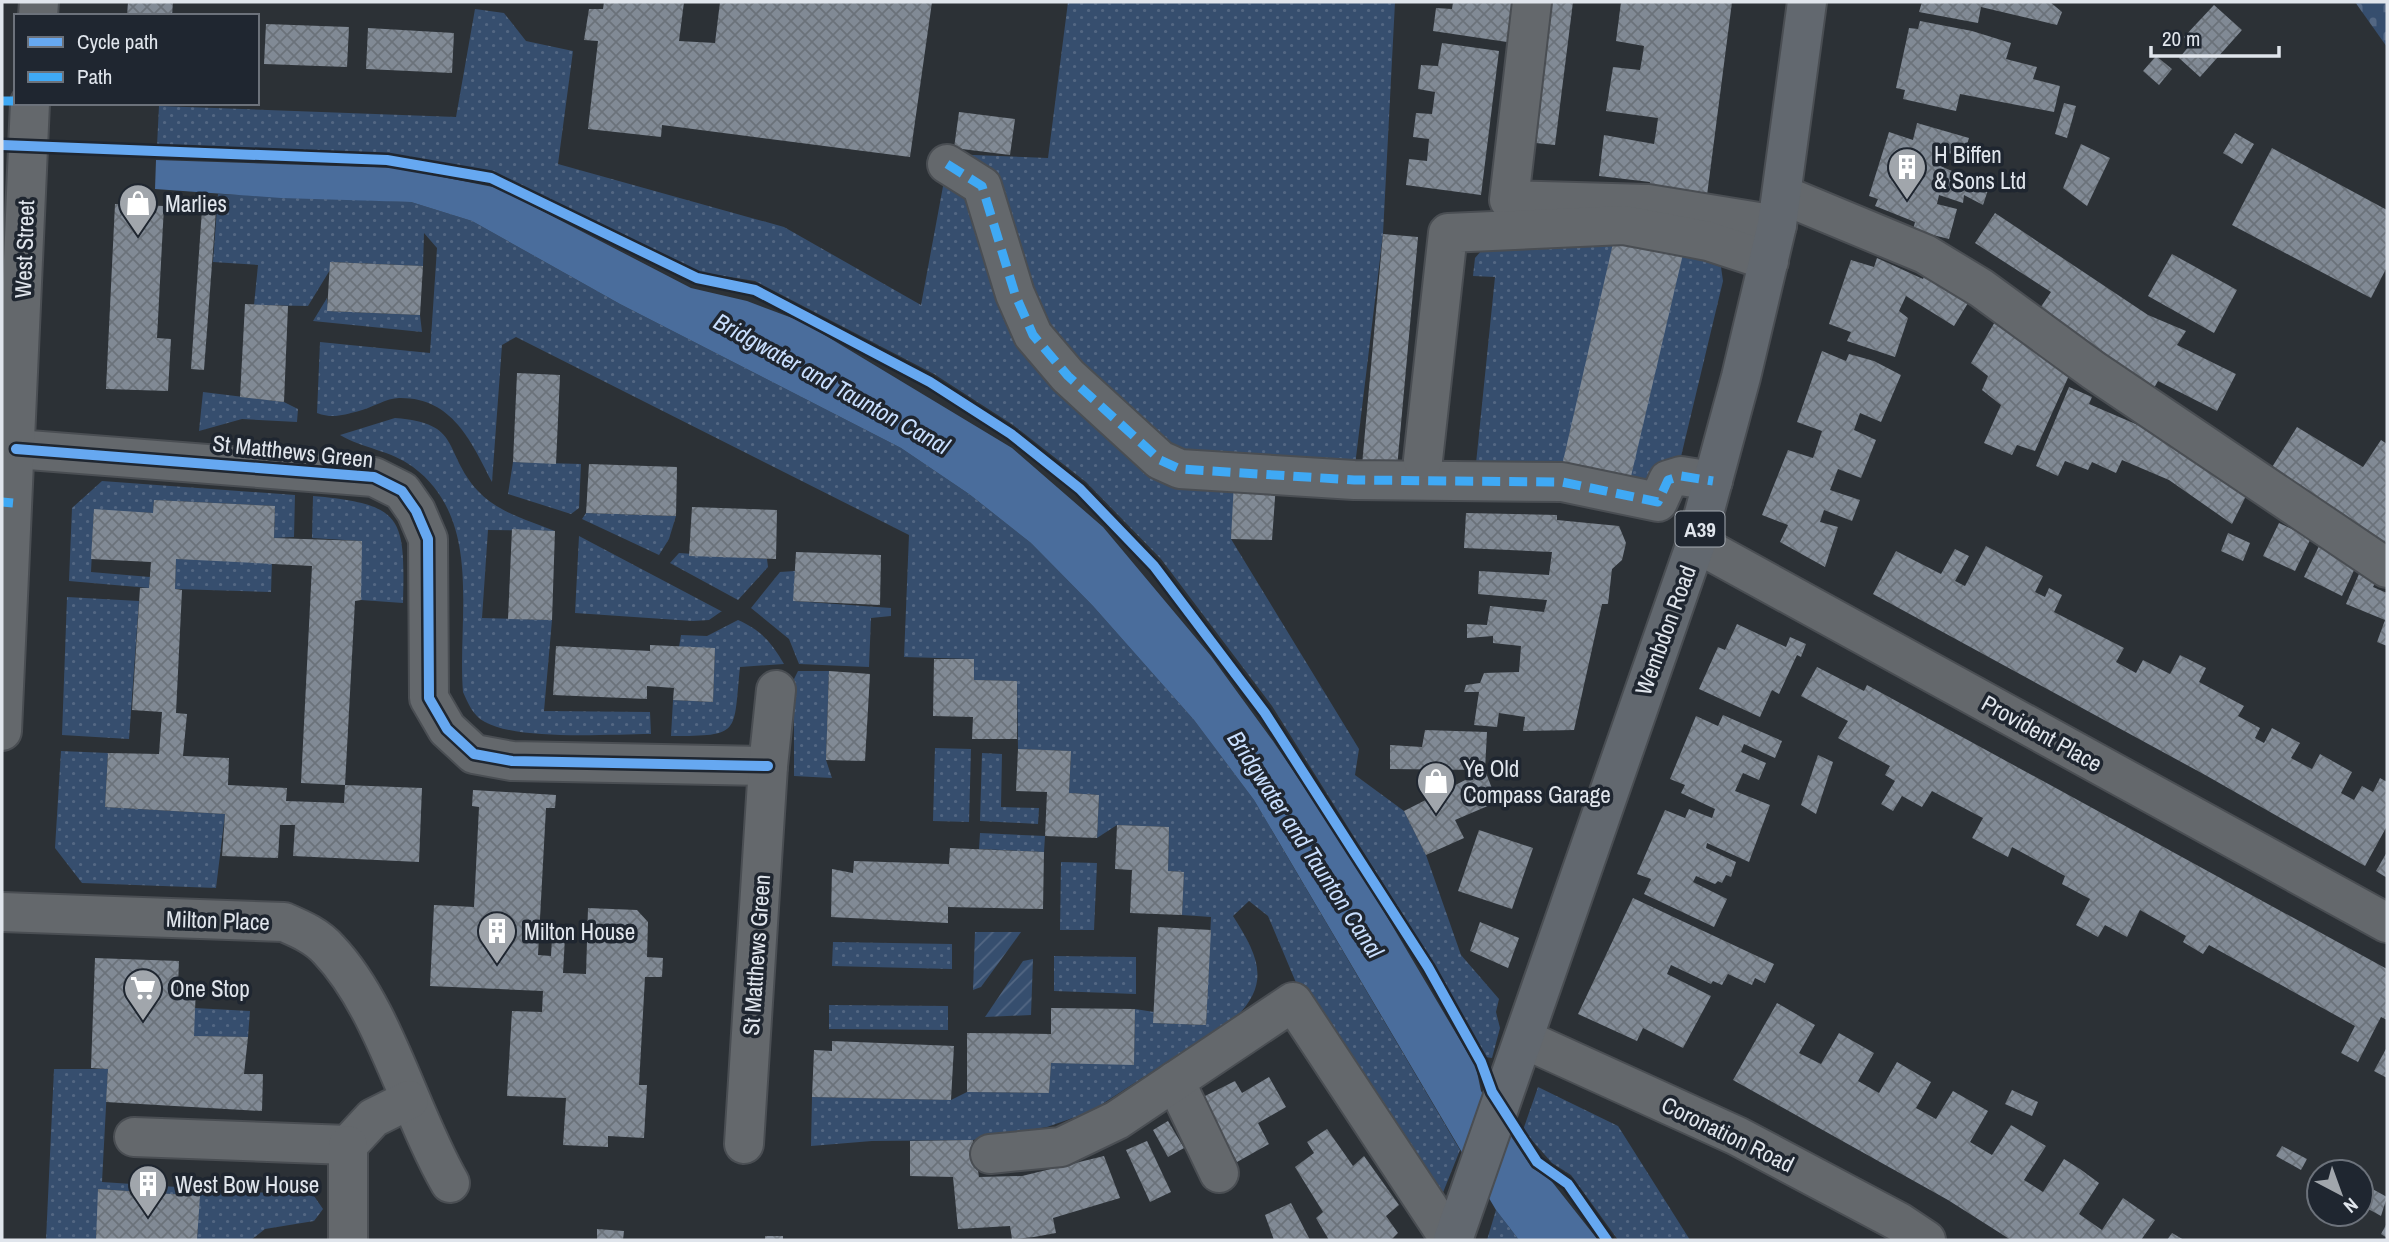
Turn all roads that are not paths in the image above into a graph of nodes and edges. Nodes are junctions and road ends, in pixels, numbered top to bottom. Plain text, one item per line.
1 (1532, 2) edge
2 (1807, 2) edge
3 (30, 105) edge
4 (947, 164) dead end
5 (1776, 227) junction
6 (13, 245) edge
7 (16, 449) junction
8 (1423, 460) dead end
9 (1713, 481) junction
10 (1696, 543) junction
11 (2387, 568) edge
12 (776, 690) dead end
13 (2, 731) edge
14 (768, 765) junction
15 (2, 912) edge
16 (2387, 923) edge
17 (1524, 1039) junction
18 (1175, 1081) junction
19 (409, 1100) junction
20 (134, 1137) dead end
21 (744, 1144) dead end
22 (348, 1145) junction
23 (990, 1154) dead end
24 (1219, 1173) dead end
25 (450, 1183) dead end
26 (348, 1240) edge
27 (1452, 1240) edge
28 (1926, 1240) edge

1 - 5 street
2 - 5 main road, Wembdon Road / A39
3 - 6 street, West Street
4 - 9 street
5 - 8 street
5 - 9 main road, Wembdon Road / A39
5 - 11 street
6 - 7 street, West Street
7 - 13 street, West Street
7 - 14 street, St Matthews Green
9 - 10 main road, Wembdon Road / A39
10 - 16 street, Provident Place
10 - 17 main road, Wembdon Road / A39
12 - 14 street, St Matthews Green
14 - 21 street, St Matthews Green
15 - 19 street, Milton Place
17 - 27 main road, Wembdon Road / A39
17 - 28 street, Coronation Road
18 - 23 street
18 - 24 street
18 - 27 street
19 - 22 street
19 - 25 street, Milton Place
20 - 22 street
22 - 26 street

